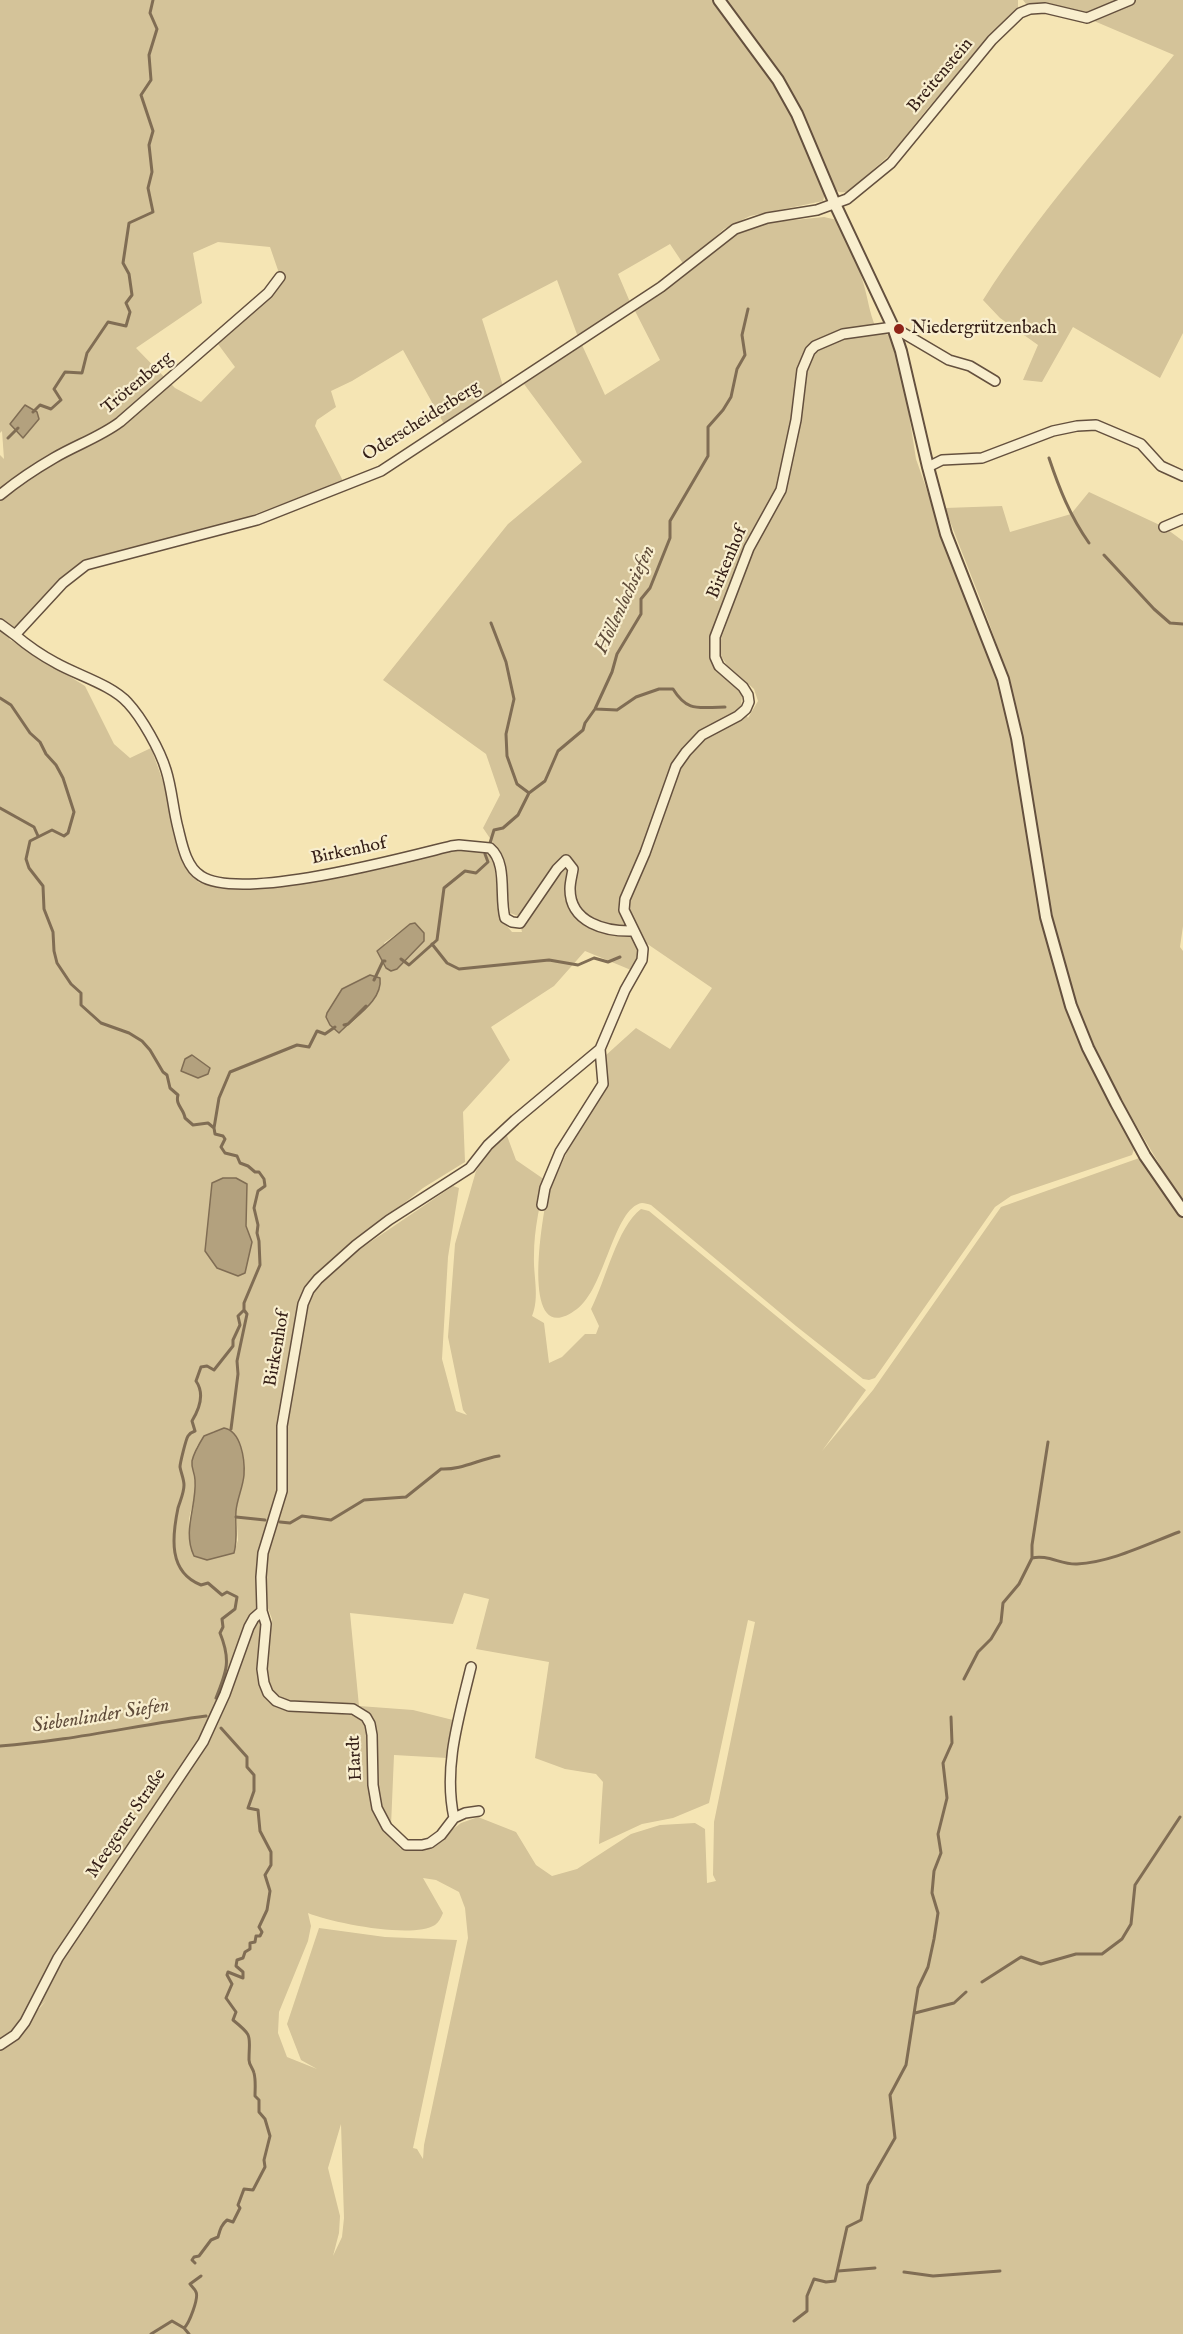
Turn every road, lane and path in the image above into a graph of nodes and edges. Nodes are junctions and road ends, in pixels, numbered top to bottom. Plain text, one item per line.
1 (719, 0) edge
2 (1130, 0) edge
3 (835, 204) junction
4 (280, 277) dead end
5 (893, 327) junction
6 (995, 381) dead end
7 (928, 466) junction
8 (1183, 476) edge
9 (0, 495) edge
10 (1183, 519) edge
11 (1164, 527) dead end
12 (0, 624) edge
13 (15, 635) junction
14 (634, 932) junction
15 (600, 1049) junction
16 (542, 1205) dead end
17 (1183, 1211) edge
18 (262, 1611) junction
19 (471, 1667) dead end
20 (479, 1811) dead end
21 (454, 1818) junction
22 (0, 2046) edge

1 - 3 street
2 - 3 street, Breitenstein
3 - 5 street
3 - 13 street, Oderscheiderberg
4 - 9 street, Trötenberg
5 - 6 street
5 - 7 street
5 - 14 street, Birkenhof
7 - 8 street
7 - 17 street
10 - 11 street
12 - 13 street
13 - 14 street, Birkenhof
14 - 15 street, Birkenhof
15 - 16 street, Birkenhof
15 - 18 street, Birkenhof
18 - 21 street, Hardt
18 - 22 street, Meegener Straße
19 - 21 street
20 - 21 street, Hardt

